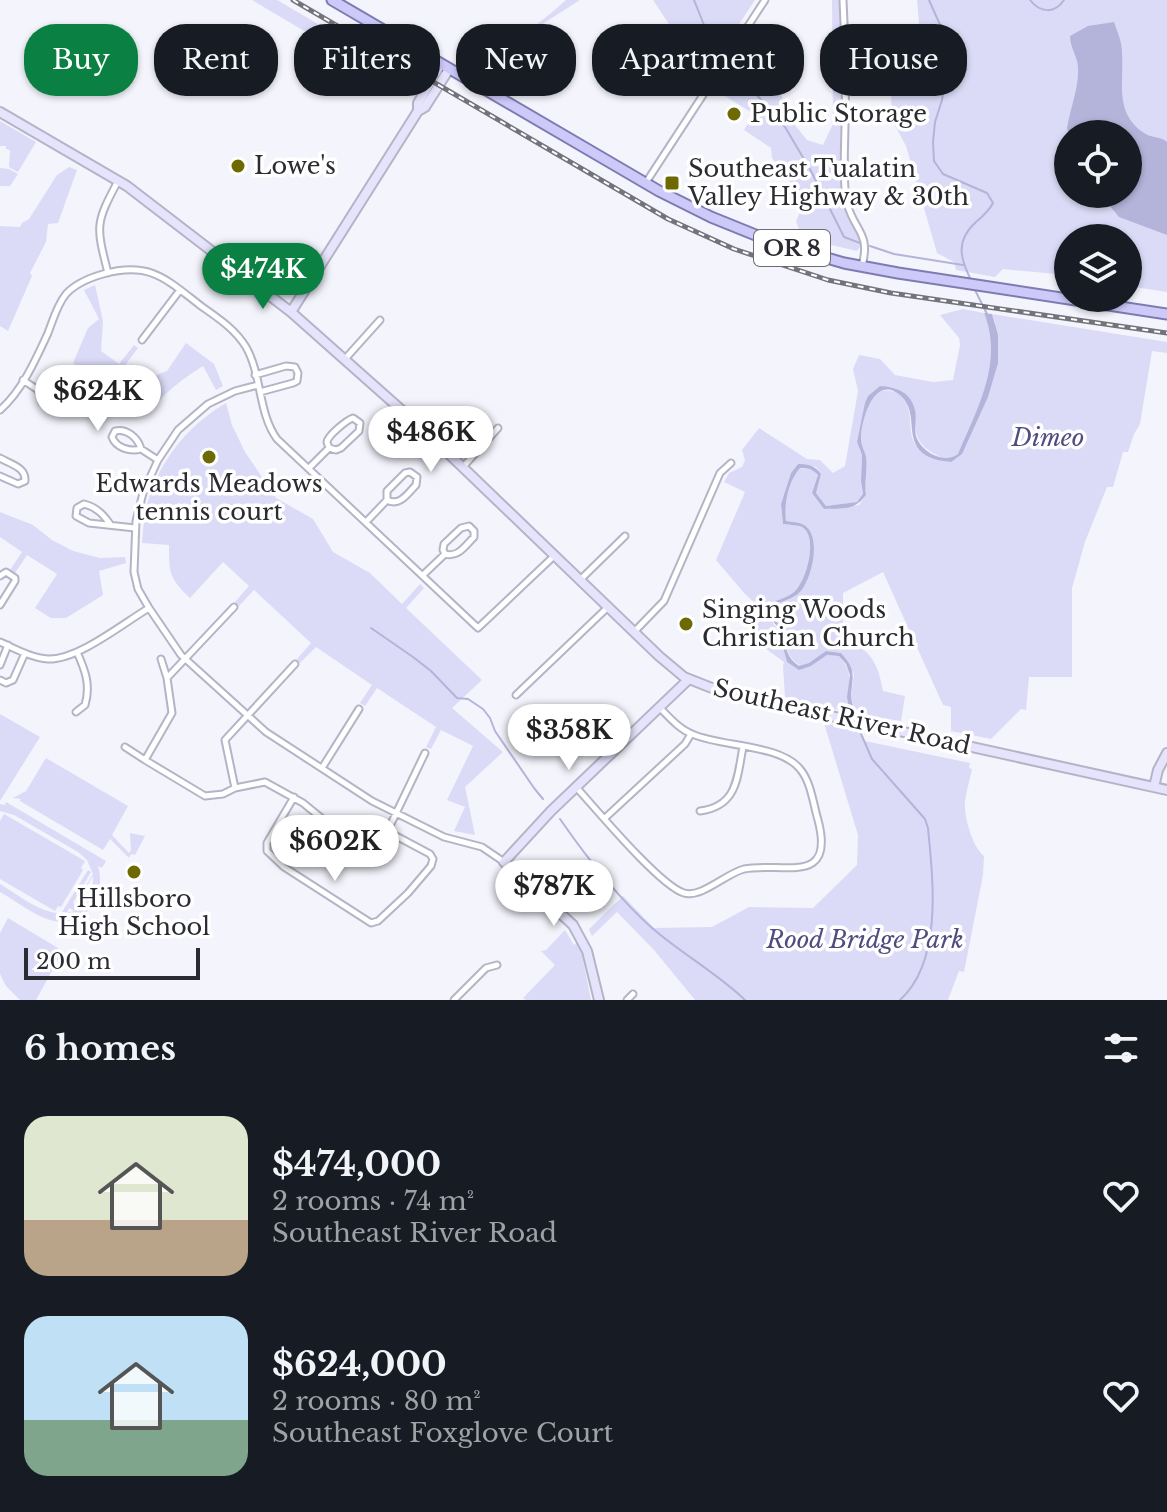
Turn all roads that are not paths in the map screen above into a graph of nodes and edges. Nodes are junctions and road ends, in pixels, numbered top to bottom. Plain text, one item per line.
1 (332, 0) edge
2 (765, 0) edge
3 (843, 0) edge
4 (445, 66) junction
5 (0, 112) edge
6 (118, 181) junction
7 (645, 184) junction
8 (861, 267) junction
9 (108, 273) junction
10 (180, 290) junction
11 (291, 312) junction
12 (1167, 314) edge
13 (380, 320) dead end
14 (142, 340) dead end
15 (345, 359) junction
16 (255, 375) junction
17 (23, 380) junction
18 (258, 385) junction
19 (38, 390) junction
20 (260, 392) junction
21 (0, 410) edge
22 (498, 428) dead end
23 (329, 448) junction
24 (141, 449) junction
25 (0, 458) edge
26 (158, 460) junction
27 (731, 463) dead end
28 (463, 467) junction
29 (309, 468) junction
30 (0, 476) edge
31 (387, 500) junction
32 (366, 522) junction
33 (110, 524) junction
34 (135, 528) junction
35 (625, 536) dead end
36 (445, 554) junction
37 (555, 556) junction
38 (423, 575) junction
39 (0, 576) edge
40 (580, 580) junction
41 (0, 605) edge
42 (234, 607) dead end
43 (608, 607) junction
44 (149, 608) junction
45 (634, 632) junction
46 (0, 642) edge
47 (8, 645) junction
48 (77, 652) junction
49 (25, 653) junction
50 (161, 659) dead end
51 (185, 659) junction
52 (295, 664) dead end
53 (0, 665) edge
54 (167, 678) junction
55 (689, 679) junction
56 (0, 680) edge
57 (516, 695) dead end
58 (659, 707) junction
59 (359, 709) dead end
60 (76, 712) dead end
61 (248, 717) junction
62 (691, 734) junction
63 (125, 747) dead end
64 (743, 747) junction
65 (425, 753) dead end
66 (1167, 753) edge
67 (145, 760) junction
68 (322, 768) junction
69 (576, 787) junction
70 (1154, 787) junction
71 (235, 788) junction
72 (1167, 790) edge
73 (294, 797) junction
74 (700, 811) dead end
75 (396, 814) junction
76 (605, 818) junction
77 (388, 830) junction
78 (504, 862) junction
79 (497, 965) dead end
80 (633, 994) dead end
81 (454, 1000) edge
82 (599, 1000) edge
83 (627, 1000) edge

1 - 4 main road, OR 8
2 - 7 street
3 - 8 street
4 - 7 main road, OR 8
4 - 11 main road
5 - 6 main road, Southeast River Road
6 - 9 street
6 - 11 main road, Southeast River Road
7 - 8 main road, OR 8
8 - 12 main road, OR 8
9 - 10 street
9 - 17 street
10 - 14 street
10 - 16 street
11 - 15 main road, Southeast River Road
13 - 15 street
15 - 28 main road, Southeast River Road
16 - 18 street
16 - 20 street
17 - 19 street
17 - 21 street
18 - 20 street
18 - 26 street
19 - 19 street
20 - 29 street
22 - 28 street
23 - 23 street
23 - 29 street
24 - 24 street
24 - 26 street
25 - 30 street
26 - 34 street
27 - 45 street
28 - 37 main road, Southeast River Road
29 - 32 street
31 - 31 street
31 - 32 street
32 - 38 street
33 - 33 street
33 - 34 street
34 - 44 street
35 - 40 street
36 - 36 street
36 - 38 street
37 - 38 street
37 - 40 main road, Southeast River Road
39 - 41 street
40 - 43 main road, Southeast River Road
42 - 51 street
43 - 45 main road, Southeast River Road
43 - 57 street
44 - 48 street
44 - 51 street
45 - 55 main road, Southeast River Road
46 - 47 street
47 - 49 street
47 - 53 street
48 - 49 street
48 - 60 street
49 - 56 street
50 - 54 street
51 - 54 street
51 - 61 street
52 - 61 street
54 - 67 street
55 - 58 main road
55 - 70 main road, Southeast River Road
58 - 62 street
58 - 69 main road
59 - 68 street
61 - 68 street
61 - 71 street
62 - 64 street
62 - 76 street
63 - 67 street
64 - 74 street
64 - 76 street
65 - 75 street
66 - 70 main road
67 - 71 street
68 - 75 street
69 - 76 street
69 - 78 main road
70 - 72 main road, Southeast River Road
71 - 73 street
73 - 77 street
73 - 77 street
75 - 77 street
75 - 78 street
78 - 82 main road
79 - 81 street
80 - 83 street

